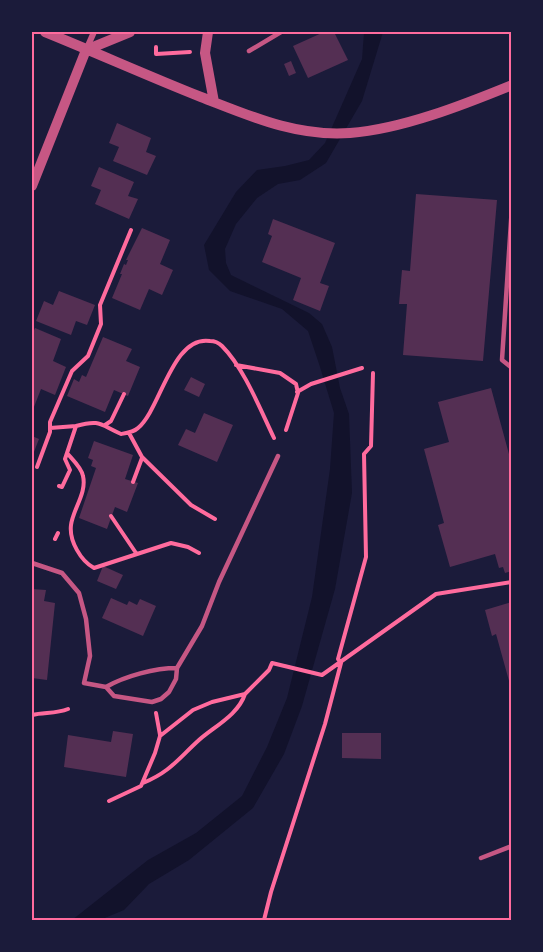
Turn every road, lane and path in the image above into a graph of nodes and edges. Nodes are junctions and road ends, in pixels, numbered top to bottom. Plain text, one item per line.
1 (45, 32) edge
2 (94, 32) edge
3 (130, 32) edge
4 (208, 32) edge
5 (281, 32) edge
6 (156, 47) dead end
7 (86, 50) junction
8 (249, 51) dead end
9 (195, 52) dead end
10 (512, 85) edge
11 (214, 102) junction
12 (32, 186) edge
13 (512, 206) edge
14 (131, 230) dead end
15 (236, 365) junction
16 (362, 368) dead end
17 (512, 368) edge
18 (373, 373) dead end
19 (297, 392) junction
20 (124, 394) dead end
21 (105, 425) junction
22 (76, 426) junction
23 (50, 428) junction
24 (286, 430) dead end
25 (129, 433) junction
26 (274, 438) dead end
27 (68, 453) junction
28 (278, 456) dead end
29 (142, 457) junction
30 (37, 467) dead end
31 (133, 482) dead end
32 (59, 486) dead end
33 (111, 516) dead end
34 (215, 519) dead end
35 (58, 533) dead end
36 (55, 539) dead end
37 (136, 553) junction
38 (199, 553) dead end
39 (32, 563) edge
40 (512, 582) edge
41 (340, 663) junction
42 (177, 668) junction
43 (106, 687) junction
44 (245, 694) junction
45 (154, 701) junction
46 (68, 709) dead end
47 (32, 715) edge
48 (160, 736) junction
49 (142, 784) junction
50 (108, 801) dead end
51 (512, 846) edge
52 (481, 858) dead end
53 (264, 921) edge

1 - 7 street
2 - 7 street
3 - 7 street
4 - 11 street
5 - 8 lane
6 - 9 path
7 - 11 street
7 - 12 street
10 - 11 street
13 - 17 lane
14 - 23 path
15 - 19 path
15 - 25 path
15 - 26 path
16 - 19 path
18 - 41 path
19 - 24 path
20 - 21 path
21 - 22 path
21 - 25 path
22 - 23 path
22 - 27 path
23 - 30 path
25 - 29 path
27 - 32 path
27 - 37 path
28 - 42 lane
29 - 31 path
29 - 34 path
33 - 37 path
35 - 36 path
37 - 38 path
39 - 43 lane
40 - 41 path
41 - 44 path
41 - 53 path
42 - 43 lane
42 - 45 lane
43 - 45 lane
44 - 48 path
44 - 49 path
45 - 48 path
46 - 47 path
48 - 49 path
49 - 50 path
51 - 52 lane

